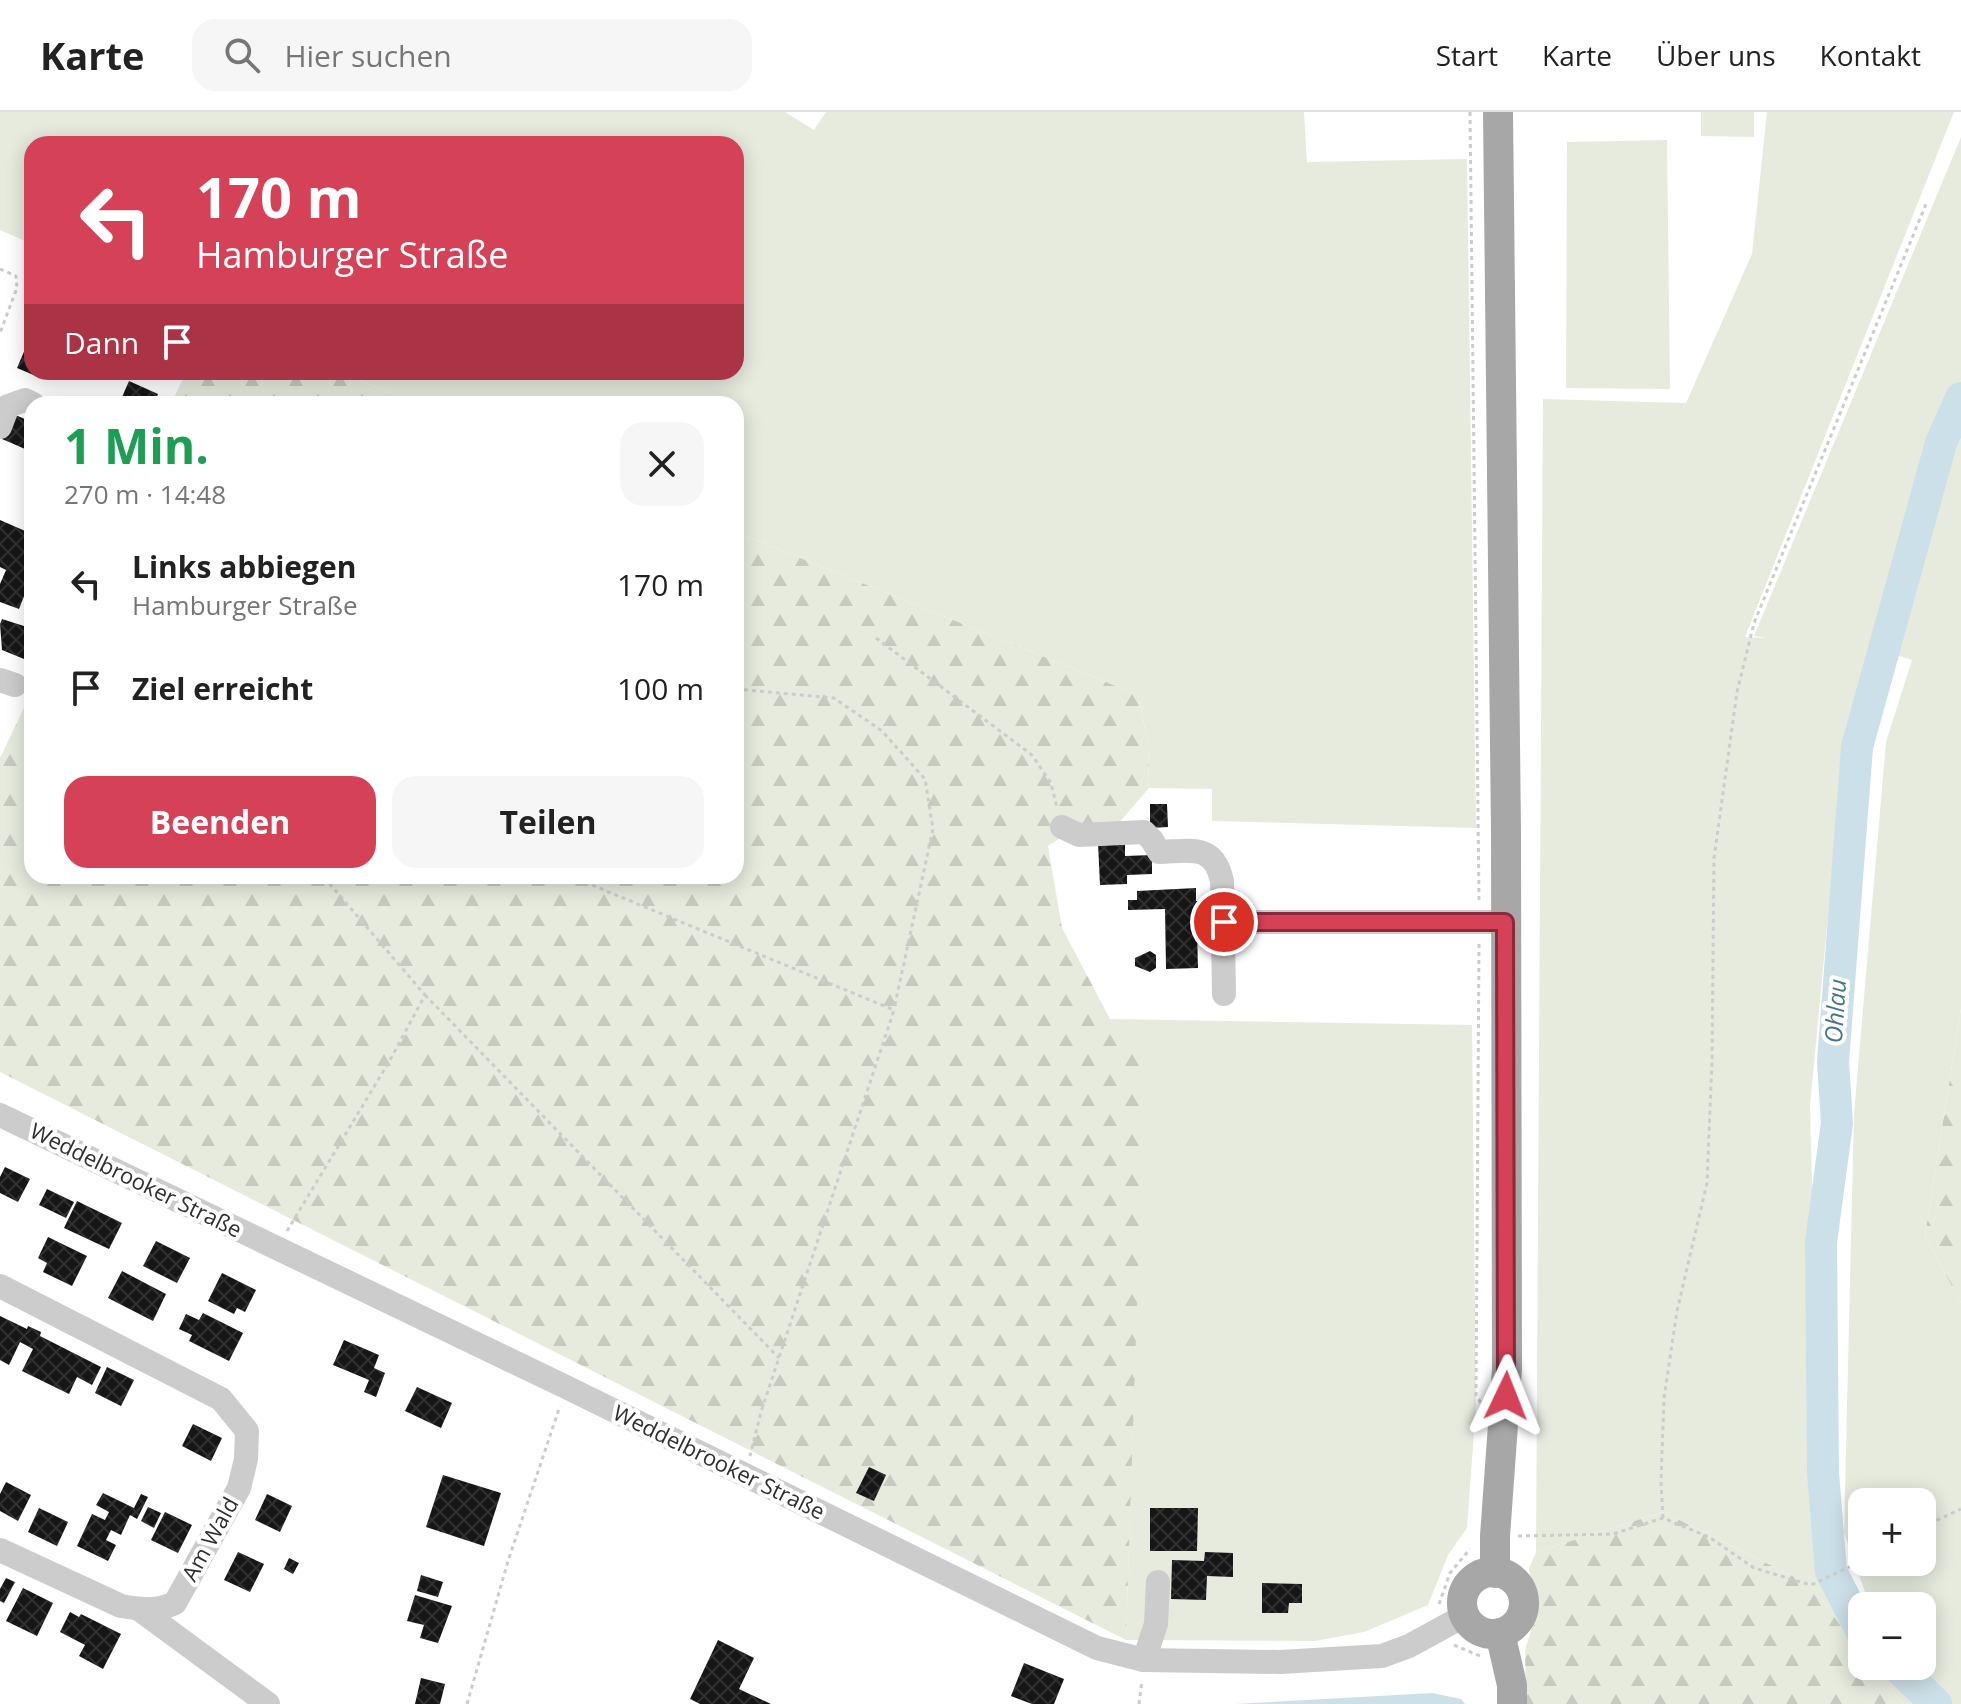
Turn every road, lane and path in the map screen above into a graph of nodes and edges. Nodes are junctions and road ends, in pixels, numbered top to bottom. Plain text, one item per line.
1 (1498, 112) edge
2 (1926, 204) dead end
3 (0, 269) edge
4 (0, 333) edge
5 (24, 400) edge
6 (0, 427) edge
7 (876, 638) dead end
8 (744, 690) edge
9 (1062, 827) joint
10 (330, 884) edge
11 (589, 884) edge
12 (1224, 922) junction
13 (1505, 922) junction
14 (1224, 994) dead end
15 (425, 995) junction
16 (894, 1010) junction
17 (0, 1115) edge
18 (277, 1248) junction
19 (0, 1286) edge
20 (779, 1358) junction
21 (566, 1387) junction
22 (746, 1475) junction
23 (1961, 1509) edge
24 (1663, 1518) junction
25 (1936, 1521) edge
26 (1495, 1536) junction
27 (0, 1550) edge
28 (1848, 1569) edge
29 (1495, 1573) junction
30 (1158, 1582) dead end
31 (139, 1609) junction
32 (1464, 1616) junction
33 (1500, 1633) junction
34 (1144, 1660) junction
35 (268, 1704) edge
36 (467, 1704) edge
37 (1512, 1704) edge

1 - 13 main road
2 - 24 path
3 - 4 path
5 - 6 street
7 - 9 path
8 - 16 path
9 - 12 street
10 - 15 path
11 - 16 path
12 - 13 street
12 - 14 street
13 - 26 main road
15 - 18 path
15 - 20 path
16 - 20 path
17 - 18 street, Weddelbrooker Straße
18 - 21 street, Weddelbrooker Straße
19 - 31 street, Am Wald
20 - 22 path
21 - 22 street, Weddelbrooker Straße
21 - 36 path
22 - 34 street, Weddelbrooker Straße
23 - 25 path
24 - 26 path
24 - 28 path
26 - 29 main road
27 - 31 street
29 - 32 main road
29 - 33 main road
30 - 34 street
31 - 35 street
32 - 33 main road
32 - 34 street, Weddelbrooker Straße
33 - 37 main road

